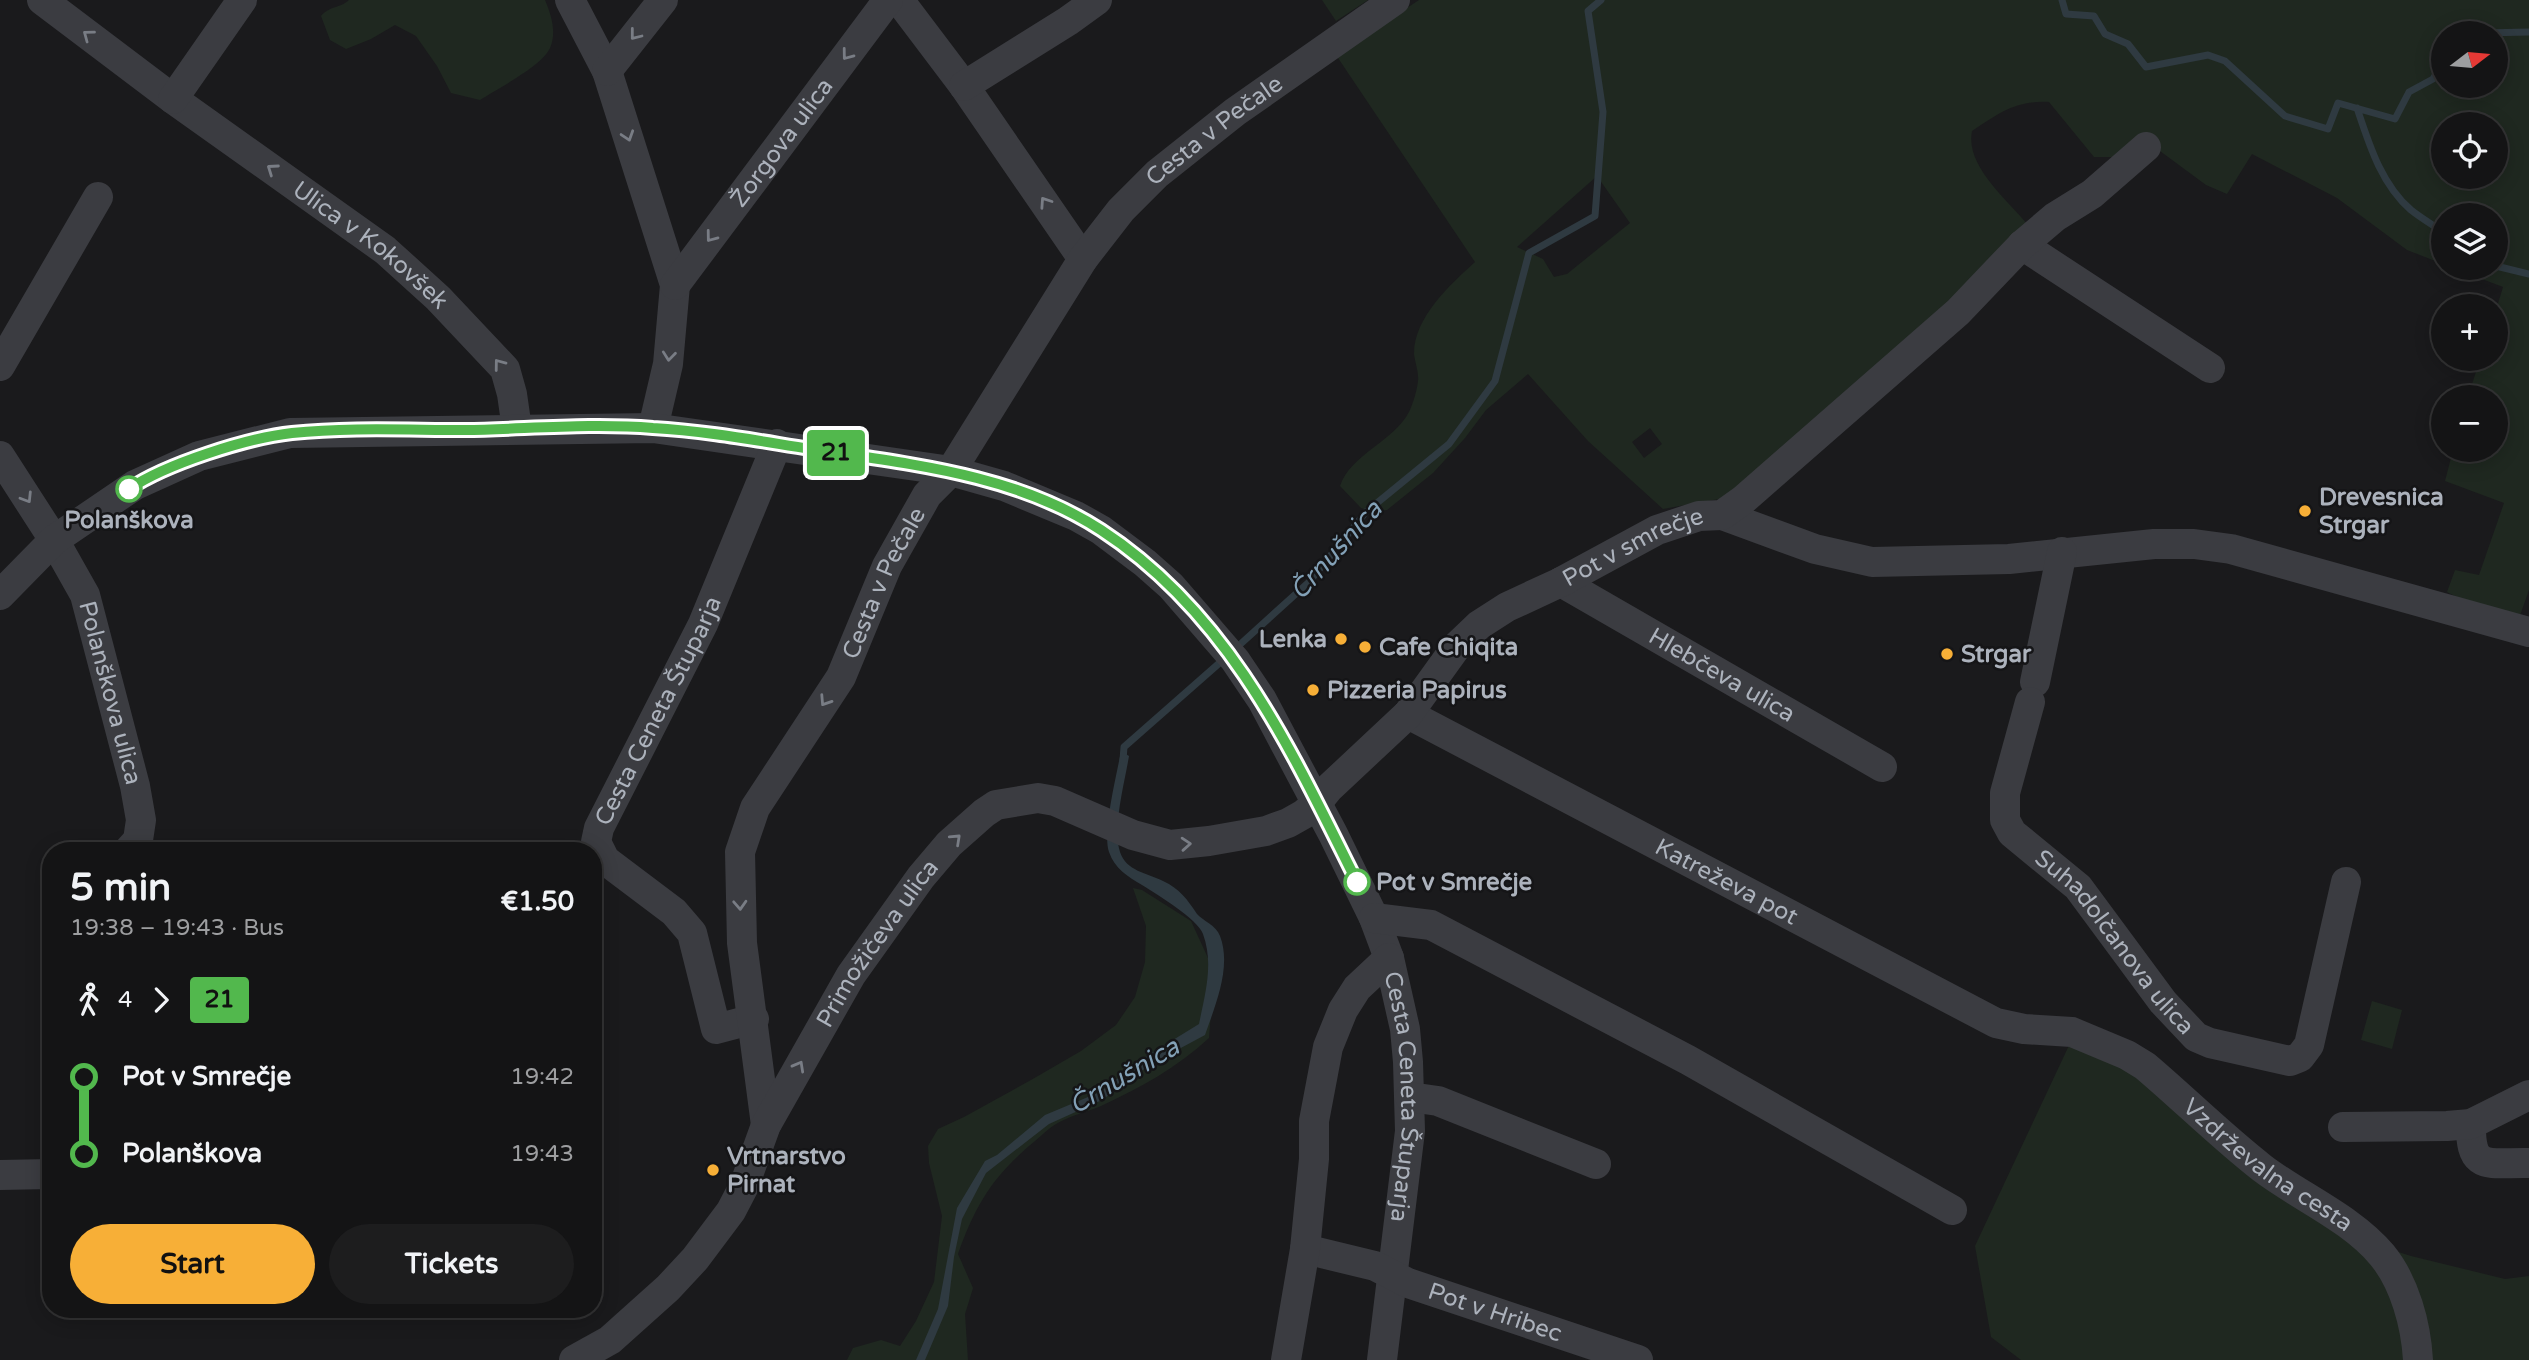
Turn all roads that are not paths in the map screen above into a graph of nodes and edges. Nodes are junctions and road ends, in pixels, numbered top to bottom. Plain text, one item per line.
1 (42, 0) edge
2 (243, 0) edge
3 (570, 0) edge
4 (663, 0) edge
5 (888, 0) edge
6 (899, 0) edge
7 (1097, 0) edge
8 (1395, 0) edge
9 (607, 71) junction
10 (964, 86) junction
11 (173, 99) junction
12 (2146, 148) dead end
13 (98, 197) dead end
14 (2022, 245) junction
15 (1083, 259) junction
16 (674, 285) junction
17 (0, 366) edge
18 (2210, 368) dead end
19 (653, 428) junction
20 (517, 429) junction
21 (777, 444) junction
22 (0, 456) edge
23 (951, 471) junction
24 (1722, 515) junction
25 (54, 540) junction
26 (2062, 552) junction
27 (1561, 582) junction
28 (0, 595) edge
29 (2529, 632) edge
30 (1408, 714) junction
31 (1882, 767) dead end
32 (1317, 803) junction
33 (136, 842) edge
34 (596, 842) edge
35 (602, 856) edge
36 (2346, 882) dead end
37 (1374, 918) junction
38 (1389, 958) junction
39 (754, 1020) junction
40 (2054, 1030) joint
41 (2529, 1095) edge
42 (1410, 1097) junction
43 (2471, 1124) junction
44 (766, 1125) junction
45 (2343, 1127) dead end
46 (2529, 1163) edge
47 (1596, 1164) dead end
48 (42, 1174) edge
49 (0, 1175) edge
50 (1952, 1210) dead end
51 (1306, 1249) junction
52 (1393, 1274) junction
53 (574, 1360) edge
54 (1286, 1360) edge
55 (1382, 1360) edge
56 (1638, 1360) edge
57 (2418, 1360) edge

11 -> 1 street, Ulica v Kokovšek
2 - 11 street
3 - 9 street
4 -> 9 street
5 -> 16 street, Žorgova ulica
6 - 10 street
7 - 10 street
8 - 15 street, Cesta v Pečale
9 -> 16 street
15 -> 10 street
20 -> 11 street, Ulica v Kokovšek
12 - 14 street, Pot v smrečje
13 - 17 street
14 - 18 street
14 - 24 street, Pot v smrečje
15 - 23 street, Cesta v Pečale
16 -> 19 street
19 - 20 street, Cesta Ceneta Štuparja
19 - 21 street, Cesta Ceneta Štuparja
20 - 25 street, Cesta Ceneta Štuparja
21 - 23 street, Cesta Ceneta Štuparja
21 - 34 street, Cesta Ceneta Štuparja
22 -> 25 street
23 - 32 street, Cesta Ceneta Štuparja
23 -> 39 street, Cesta v Pečale
24 - 26 street
24 - 27 street, Pot v smrečje
25 - 28 street, Cesta Ceneta Štuparja
25 - 33 street, Polanškova ulica
26 - 29 street
26 - 36 street, Suhadolčanova ulica
27 - 30 street, Pot v smrečje
27 - 31 street, Hlebčeva ulica
30 - 32 street, Pot v smrečje
30 - 40 street, Katreževa pot
32 - 37 street, Cesta Ceneta Štuparja
44 -> 32 street, Primožičeva ulica
35 - 39 street, Cesta Ceneta Štuparja
37 - 38 street, Cesta Ceneta Štuparja
37 - 50 street
38 - 42 street, Cesta Ceneta Štuparja
38 - 51 street, Cesta Ceneta Štuparja
39 - 44 street, Cesta v Pečale
40 - 57 street, Vzdrževalna cesta
41 - 43 street
42 - 47 street
42 - 52 street, Cesta Ceneta Štuparja
43 - 45 street
43 - 46 street
44 - 53 street, Primožičeva ulica
48 - 49 street
51 - 52 street, Pot v Hribec
51 - 54 street, Cesta Ceneta Štuparja
52 - 55 street, Cesta Ceneta Štuparja
52 - 56 street, Pot v Hribec

